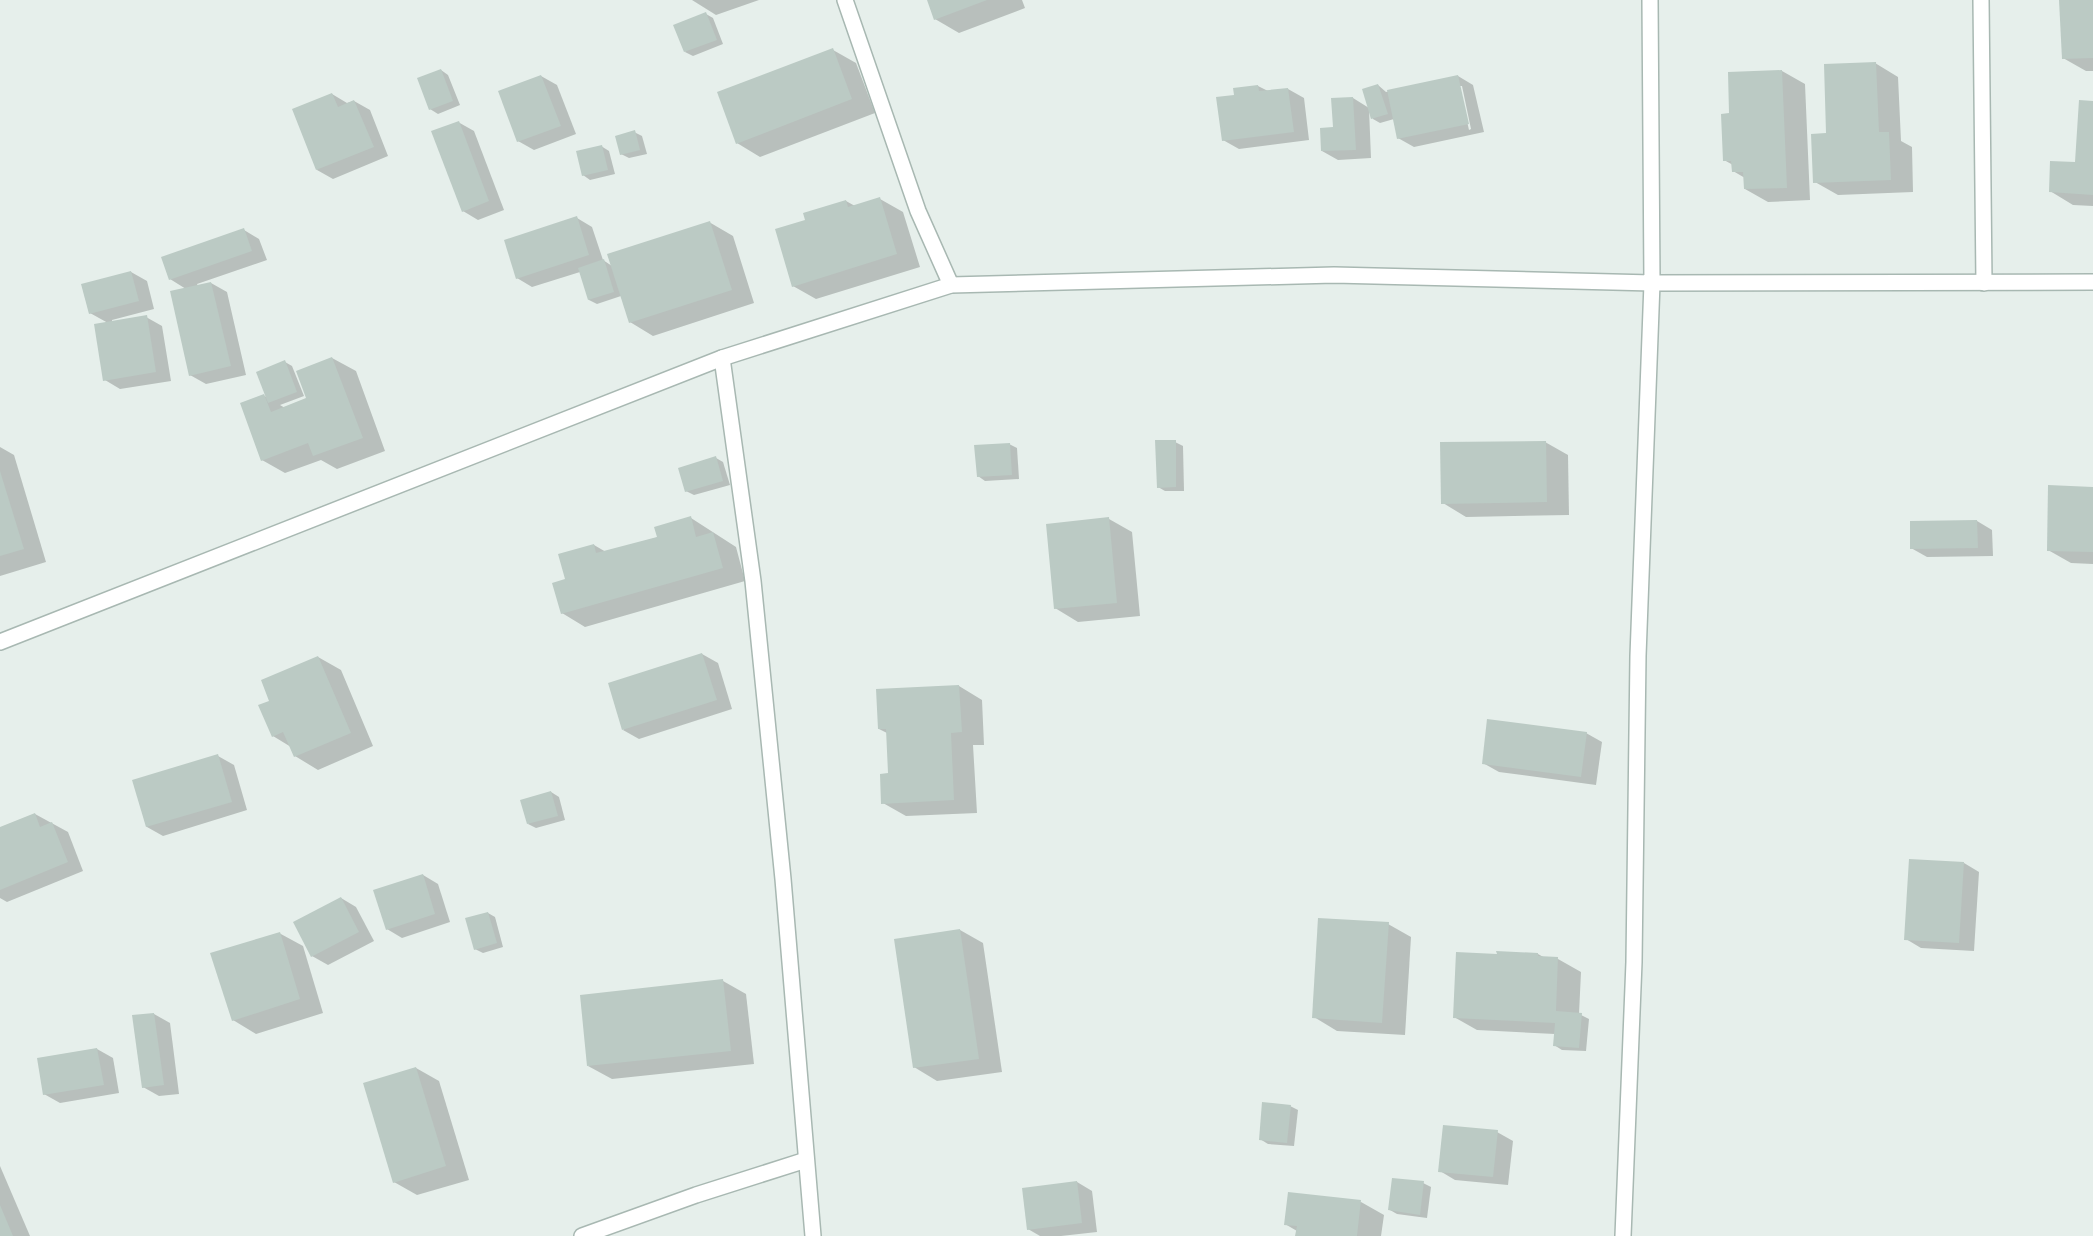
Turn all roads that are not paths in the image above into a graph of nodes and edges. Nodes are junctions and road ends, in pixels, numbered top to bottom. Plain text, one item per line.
1 (845, 0) edge
2 (1650, 0) edge
3 (1981, 0) edge
4 (2093, 282) edge
5 (1652, 283) junction
6 (1984, 283) junction
7 (950, 285) junction
8 (722, 358) junction
9 (0, 642) edge
10 (806, 1160) junction
11 (582, 1236) edge
12 (813, 1236) edge
13 (1624, 1236) edge

1 - 7 street
2 - 5 street
3 - 6 street
4 - 6 street
5 - 6 street
5 - 7 street
5 - 13 street
7 - 8 street
8 - 9 street
8 - 10 street
10 - 11 street
10 - 12 street

